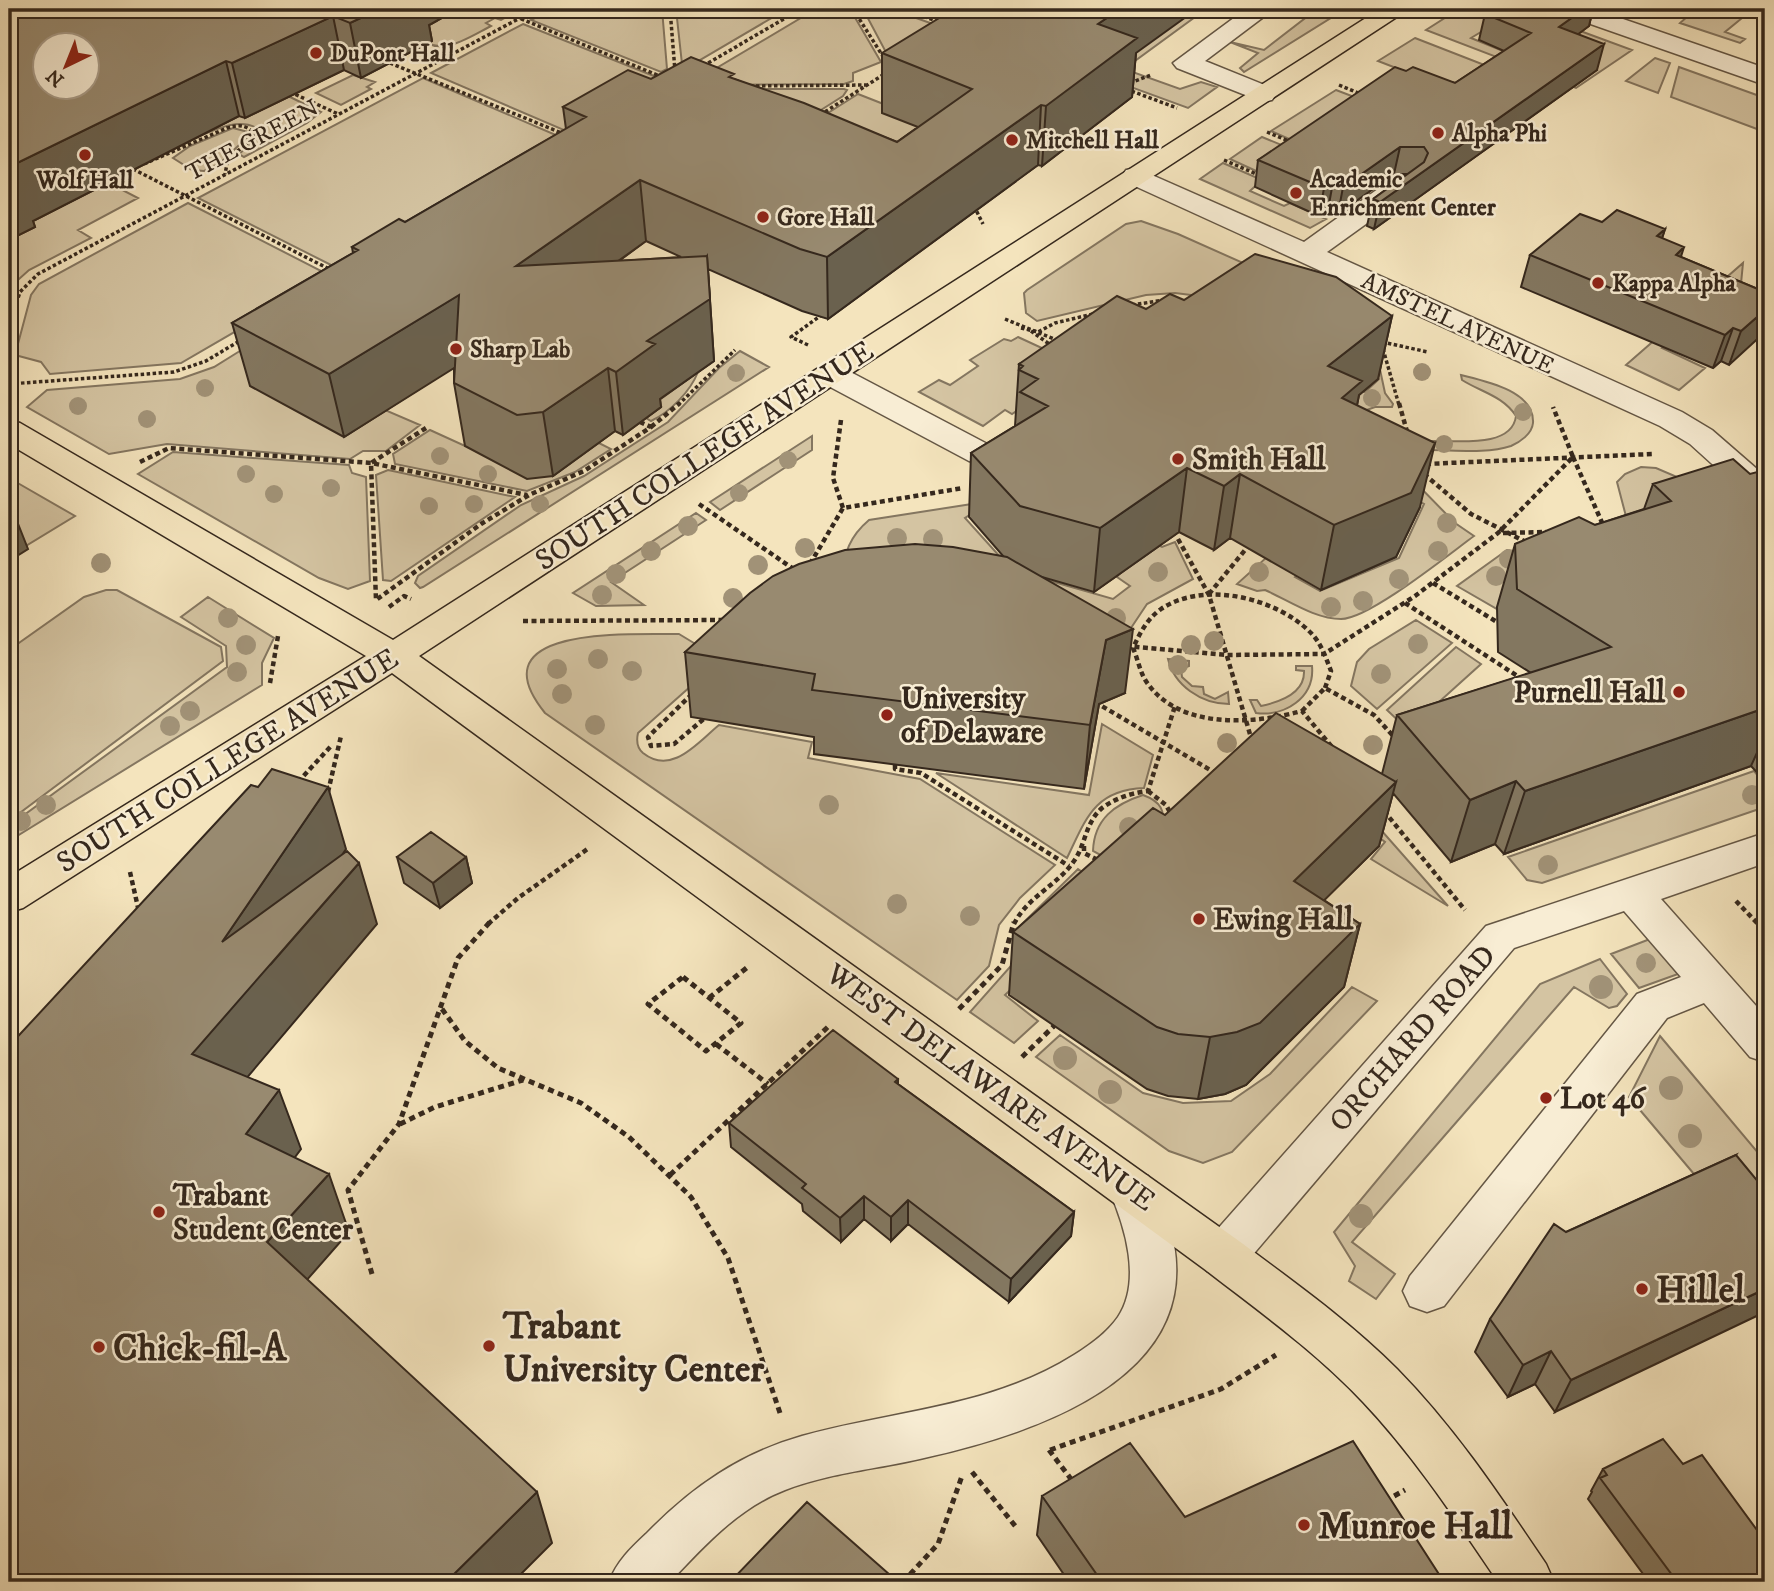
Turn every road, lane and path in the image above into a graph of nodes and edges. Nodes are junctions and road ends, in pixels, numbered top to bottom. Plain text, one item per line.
1 (514, 9) edge
2 (537, 9) edge
3 (670, 9) edge
4 (801, 9) edge
5 (853, 9) edge
6 (901, 9) edge
7 (1262, 9) edge
8 (1397, 9) edge
9 (1571, 9) edge
10 (519, 18) junction
11 (945, 24) edge
12 (885, 59) dead end
13 (390, 62) dead end
14 (699, 69) edge
15 (891, 69) dead end
16 (418, 72) junction
17 (1765, 77) edge
18 (664, 78) edge
19 (878, 78) junction
20 (676, 82) edge
21 (888, 82) edge
22 (1331, 82) dead end
23 (868, 85) junction
24 (744, 86) edge
25 (279, 87) edge
26 (1119, 87) edge
27 (1263, 94) junction
28 (1367, 96) edge
29 (1188, 111) dead end
30 (338, 114) junction
31 (811, 120) edge
32 (1260, 129) dead end
33 (566, 135) edge
34 (1297, 145) edge
35 (1217, 157) dead end
36 (225, 174) junction
37 (1136, 176) junction
38 (1267, 179) edge
39 (1406, 182) edge
40 (184, 195) junction
41 (966, 203) edge
42 (974, 206) junction
43 (963, 213) edge
44 (983, 224) dead end
45 (1306, 254) junction
46 (336, 272) edge
47 (1171, 300) edge
48 (1131, 305) edge
49 (831, 308) edge
50 (1105, 311) edge
51 (1005, 318) dead end
52 (9, 326) edge
53 (1021, 328) dead end
54 (1031, 331) junction
55 (242, 340) dead end
56 (808, 345) dead end
57 (1070, 345) edge
58 (1055, 348) edge
59 (736, 350) dead end
60 (1441, 354) dead end
61 (830, 374) junction
62 (9, 384) edge
63 (1549, 396) dead end
64 (841, 418) dead end
65 (640, 422) dead end
66 (652, 427) junction
67 (426, 428) dead end
68 (9, 430) edge
69 (1409, 442) edge
70 (981, 454) edge
71 (1656, 454) dead end
72 (1573, 457) junction
73 (371, 463) junction
74 (1415, 464) edge
75 (135, 465) dead end
76 (1423, 472) edge
77 (970, 486) dead end
78 (1765, 494) edge
79 (529, 495) junction
80 (696, 502) dead end
81 (843, 508) junction
82 (1552, 532) edge
83 (1592, 532) edge
84 (1498, 533) junction
85 (1178, 539) dead end
86 (1253, 541) edge
87 (1537, 546) edge
88 (1433, 583) junction
89 (1209, 594) junction
90 (1405, 603) junction
91 (736, 619) edge
92 (518, 620) dead end
93 (1497, 622) dead end
94 (278, 636) dead end
95 (1120, 645) dead end
96 (1133, 648) junction
97 (1324, 654) junction
98 (1227, 655) junction
99 (393, 656) junction
100 (269, 687) dead end
101 (1533, 687) edge
102 (699, 688) dead end
103 (1325, 688) junction
104 (1091, 699) edge
105 (1175, 706) junction
106 (712, 711) edge
107 (1302, 711) junction
108 (1246, 723) junction
109 (1253, 746) edge
110 (1402, 746) edge
111 (1337, 754) edge
112 (895, 765) dead end
113 (1226, 779) edge
114 (295, 784) edge
115 (1148, 791) junction
116 (326, 800) dead end
117 (1382, 808) edge
118 (1171, 827) edge
119 (1084, 845) junction
120 (590, 847) dead end
121 (1765, 848) edge
122 (1106, 863) edge
123 (1069, 866) junction
124 (130, 872) dead end
125 (1632, 893) junction
126 (9, 897) edge
127 (1736, 900) dead end
128 (1468, 913) dead end
129 (141, 920) edge
130 (1765, 931) edge
131 (744, 970) dead end
132 (1711, 983) junction
133 (709, 998) junction
134 (442, 1009) junction
135 (956, 1012) dead end
136 (830, 1025) dead end
137 (1054, 1026) dead end
138 (716, 1044) junction
139 (1765, 1045) edge
140 (1021, 1058) dead end
141 (524, 1079) junction
142 (768, 1084) junction
143 (399, 1124) junction
144 (670, 1175) junction
145 (1132, 1189) junction
146 (1223, 1255) junction
147 (372, 1274) dead end
148 (1427, 1291) dead end
149 (1280, 1353) dead end
150 (782, 1421) dead end
151 (1049, 1450) junction
152 (1036, 1453) dead end
153 (983, 1466) dead end
154 (970, 1469) junction
155 (1413, 1486) dead end
156 (1080, 1492) edge
157 (1381, 1503) edge
158 (1016, 1527) dead end
159 (635, 1582) edge
160 (903, 1582) edge
161 (1528, 1582) edge

1 - 10 path
2 - 10 path, THE GREEN
3 - 20 path
4 - 14 path
5 - 12 path
6 - 11 path
7 - 27 street
8 - 27 main road, SOUTH COLLEGE AVENUE
9 - 17 street
10 - 16 path, THE GREEN
10 - 18 path
13 - 16 path
15 - 19 path
16 - 30 path, THE GREEN
16 - 33 path
19 - 21 path
19 - 23 path
22 - 28 path
23 - 24 path
23 - 31 path
25 - 30 path
26 - 29 path
27 - 37 main road, SOUTH COLLEGE AVENUE
30 - 36 path, THE GREEN
32 - 34 path
35 - 38 path
36 - 40 path, THE GREEN
36 - 40 path
37 - 45 street, AMSTEL AVENUE
37 - 61 main road, SOUTH COLLEGE AVENUE
39 - 45 street
40 - 46 path
40 - 52 path, THE GREEN
41 - 42 path
42 - 43 path
42 - 44 path
45 - 78 street, AMSTEL AVENUE
47 - 48 path
49 - 56 path
50 - 54 path, bridge
51 - 57 path
53 - 54 path, bridge
54 - 58 path
55 - 62 path
59 - 66 path
60 - 69 path
61 - 70 street
61 - 99 main road, SOUTH COLLEGE AVENUE
63 - 72 path
64 - 81 path
65 - 66 path
66 - 79 path
67 - 73 path
68 - 99 main road, WEST DELAWARE AVENUE
71 - 72 path
72 - 74 path
72 - 83 path
72 - 84 path
73 - 75 path
73 - 79 path
73 - 79 path
76 - 84 path
77 - 81 path
80 - 81 path
82 - 84 path
84 - 87 path
84 - 88 path
85 - 89 path
86 - 89 path
88 - 90 path
88 - 93 path
89 - 96 path
89 - 97 path
89 - 98 path
90 - 97 path
90 - 101 path
91 - 92 path
94 - 100 path
95 - 96 path
96 - 98 path
96 - 105 path
97 - 98 path
97 - 103 path
98 - 108 path
99 - 126 main road, SOUTH COLLEGE AVENUE
99 - 145 main road, WEST DELAWARE AVENUE
102 - 106 path
103 - 107 path
103 - 110 path
104 - 113 path, bridge
105 - 108 path
105 - 115 path
107 - 108 path
107 - 111 path
108 - 109 path
112 - 123 path
114 - 116 path
115 - 118 path
115 - 119 path
117 - 128 path
119 - 122 path
119 - 123 path
120 - 134 path
121 - 125 street, ORCHARD ROAD
123 - 135 path
124 - 129 path
125 - 132 street
125 - 146 street, ORCHARD ROAD
127 - 130 path
131 - 133 path
132 - 139 street
132 - 148 street
133 - 138 path
133 - 138 path
134 - 141 path
134 - 143 path
136 - 142 path
137 - 140 path
138 - 142 path
141 - 143 path
141 - 144 path
142 - 144 path
143 - 147 path
144 - 150 path
145 - 146 main road, WEST DELAWARE AVENUE
145 - 159 street
146 - 161 main road, WEST DELAWARE AVENUE
149 - 151 path
151 - 152 path
151 - 156 path
153 - 154 path
154 - 158 path
154 - 160 path
155 - 157 path

